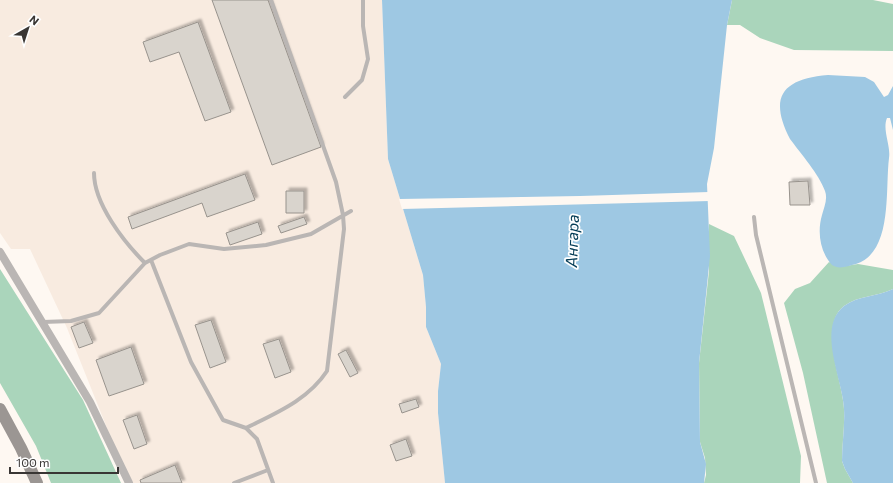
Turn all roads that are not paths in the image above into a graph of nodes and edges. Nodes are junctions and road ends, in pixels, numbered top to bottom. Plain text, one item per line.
1 (271, 0) edge
2 (363, 0) edge
3 (345, 97) dead end
4 (94, 173) dead end
5 (351, 211) dead end
6 (343, 215) junction
7 (754, 217) dead end
8 (0, 252) edge
9 (150, 260) junction
10 (145, 263) junction
11 (43, 322) junction
12 (0, 409) edge
13 (246, 428) junction
14 (268, 470) junction
15 (37, 483) edge
16 (129, 483) edge
17 (234, 483) edge
18 (273, 483) edge
19 (816, 483) edge

1 - 6 lane
2 - 3 lane
4 - 10 lane
5 - 6 lane
6 - 9 lane
6 - 13 lane
7 - 19 lane
8 - 11 street
9 - 10 lane
9 - 13 lane
10 - 11 lane
11 - 16 street
12 - 15 main road
13 - 14 lane
14 - 17 lane
14 - 18 lane

